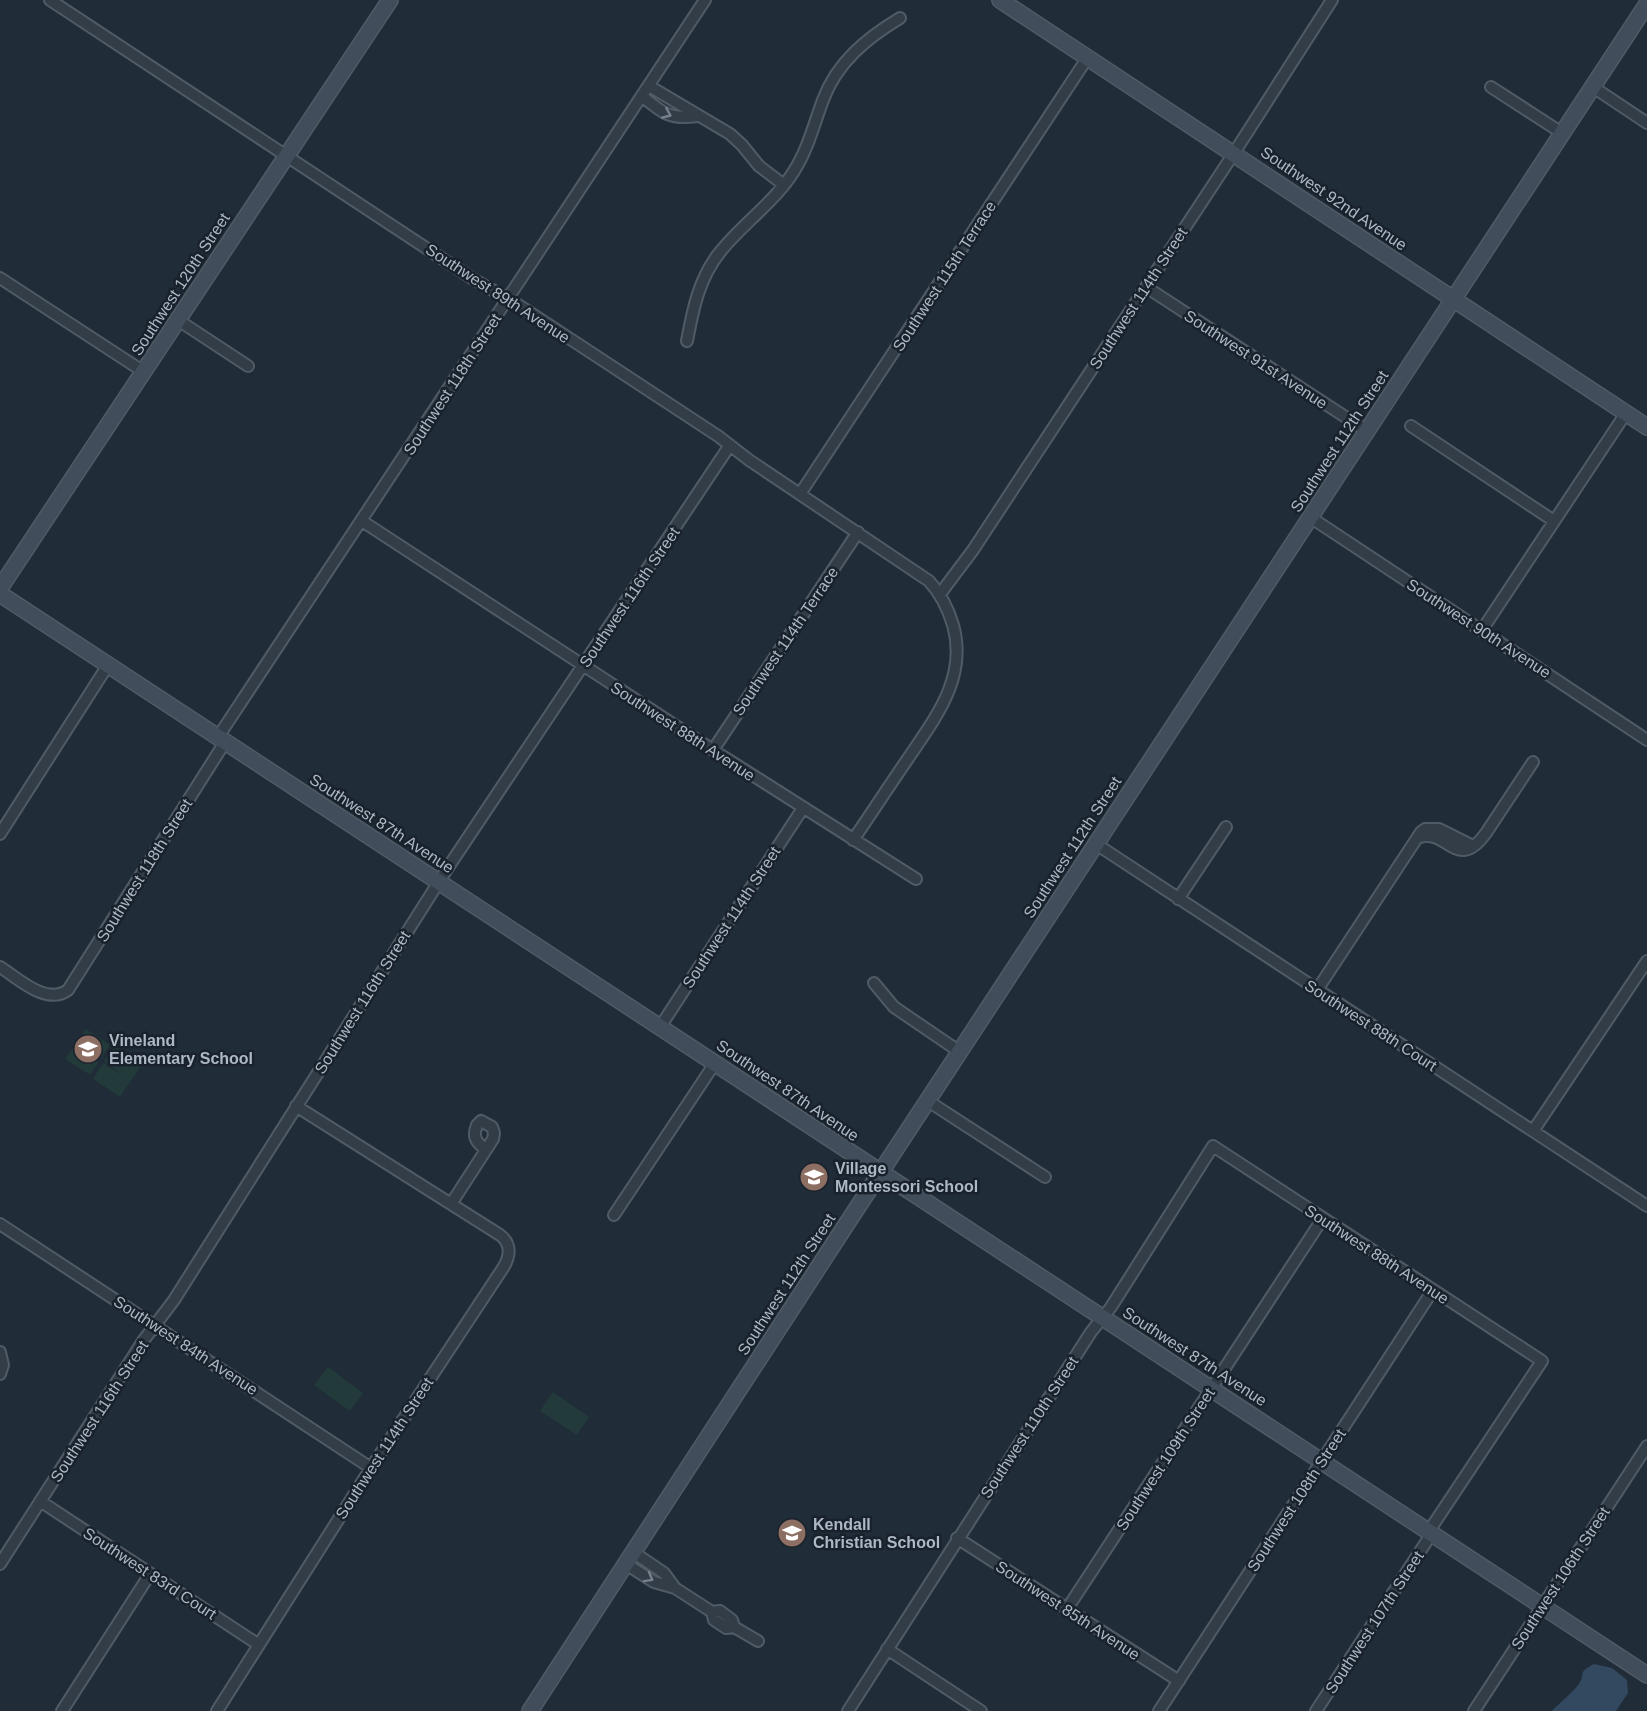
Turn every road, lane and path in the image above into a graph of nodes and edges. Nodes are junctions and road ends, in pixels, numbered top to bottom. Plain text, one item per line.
1 (50, 0) edge
2 (390, 0) edge
3 (705, 0) edge
4 (1000, 0) edge
5 (1330, 1) edge
6 (1647, 4) edge
7 (900, 18) dead end
8 (1088, 57) junction
9 (649, 86) junction
10 (1491, 87) dead end
11 (1593, 87) junction
12 (642, 96) junction
13 (697, 116) junction
14 (1647, 123) edge
15 (1562, 133) junction
16 (1234, 153) junction
17 (286, 156) junction
18 (784, 185) junction
19 (0, 278) edge
20 (1146, 287) junction
21 (1454, 298) junction
22 (507, 299) junction
23 (178, 320) junction
24 (687, 341) dead end
25 (248, 366) dead end
26 (144, 372) junction
27 (1626, 413) junction
28 (1411, 426) dead end
29 (1647, 427) edge
30 (1366, 431) junction
31 (730, 446) junction
32 (800, 494) junction
33 (1310, 517) junction
34 (362, 521) junction
35 (1554, 521) junction
36 (858, 532) junction
37 (0, 588) edge
38 (0, 594) edge
39 (940, 594) junction
40 (1482, 630) junction
41 (108, 665) junction
42 (583, 666) junction
43 (222, 740) junction
44 (1647, 740) edge
45 (713, 750) junction
46 (1533, 762) dead end
47 (803, 808) junction
48 (1226, 827) dead end
49 (0, 834) edge
50 (853, 840) junction
51 (1096, 844) junction
52 (916, 879) dead end
53 (439, 882) junction
54 (1178, 899) junction
55 (1647, 961) edge
56 (0, 967) edge
57 (874, 983) dead end
58 (1317, 990) junction
59 (660, 1027) junction
60 (960, 1052) junction
61 (714, 1063) junction
62 (928, 1101) junction
63 (296, 1106) junction
64 (1533, 1131) junction
65 (1213, 1146) joint
66 (486, 1150) dead end
67 (881, 1172) junction
68 (1045, 1178) dead end
69 (451, 1204) junction
70 (1647, 1206) edge
71 (614, 1215) dead end
72 (1323, 1218) junction
73 (0, 1224) edge
74 (1433, 1290) junction
75 (1103, 1318) junction
76 (156, 1325) junction
77 (1, 1355) edge
78 (1542, 1361) joint
79 (0, 1374) edge
80 (1211, 1389) junction
81 (1647, 1446) edge
82 (1321, 1461) junction
83 (371, 1468) junction
84 (40, 1501) junction
85 (1431, 1532) junction
86 (957, 1538) junction
87 (629, 1558) junction
88 (0, 1564) edge
89 (150, 1574) junction
90 (1543, 1606) junction
91 (1067, 1609) junction
92 (758, 1641) dead end
93 (259, 1645) junction
94 (887, 1649) junction
95 (1647, 1675) edge
96 (1179, 1681) junction
97 (62, 1711) edge
98 (217, 1711) edge
99 (530, 1711) edge
100 (848, 1711) edge
101 (981, 1711) edge
102 (1159, 1711) edge
103 (1316, 1711) edge
104 (1474, 1711) edge

1 - 17 street, Southwest 89th Avenue
2 - 17 main road, Southwest 120th Street
3 - 9 street, Southwest 118th Street
4 - 8 main road, Southwest 92nd Avenue
5 - 16 street, Southwest 114th Street
6 - 11 main road, Southwest 112th Street
7 - 18 street
8 - 16 main road, Southwest 92nd Avenue
8 - 32 street, Southwest 115th Terrace
9 - 12 street, Southwest 118th Street
9 - 13 street
10 - 15 street
11 - 14 street
11 - 15 main road, Southwest 112th Street
12 -> 13 street
12 - 22 street, Southwest 118th Street
13 - 18 street
15 - 21 main road, Southwest 112th Street
16 - 20 street, Southwest 114th Street
16 - 21 main road, Southwest 92nd Avenue
17 - 22 street, Southwest 89th Avenue
17 - 23 main road, Southwest 120th Street
18 - 24 street
19 - 26 street
20 - 30 street, Southwest 91st Avenue
20 - 39 street, Southwest 114th Street
21 - 27 main road, Southwest 92nd Avenue
21 - 30 main road, Southwest 112th Street
22 - 31 street, Southwest 89th Avenue
22 - 34 street, Southwest 118th Street
23 - 25 street
23 - 26 main road, Southwest 120th Street
26 - 37 main road, Southwest 120th Street
27 - 29 main road, Southwest 92nd Avenue
27 - 35 street
28 - 35 street
30 - 33 main road, Southwest 112th Street
31 - 32 street, Southwest 89th Avenue
31 - 42 street, Southwest 116th Street
32 - 36 street, Southwest 89th Avenue
33 - 40 street, Southwest 90th Avenue
33 - 51 main road, Southwest 112th Street
34 - 42 street, Southwest 88th Avenue
34 - 43 street, Southwest 118th Street
35 - 40 street
36 - 39 street, Southwest 89th Avenue
36 - 45 street, Southwest 114th Terrace
38 - 41 main road, Southwest 87th Avenue
39 - 50 street
40 - 44 street, Southwest 90th Avenue
41 - 43 main road, Southwest 87th Avenue
41 - 49 street
42 - 45 street, Southwest 88th Avenue
42 - 53 street, Southwest 116th Street
43 - 53 main road, Southwest 87th Avenue
43 - 56 street, Southwest 118th Street
45 - 47 street, Southwest 88th Avenue
46 - 58 street
47 - 50 street, Southwest 88th Avenue
47 - 59 street, Southwest 114th Street
48 - 54 street
50 - 52 street, Southwest 88th Avenue
51 - 54 street, Southwest 88th Court
51 - 60 main road, Southwest 112th Street
53 - 59 main road, Southwest 87th Avenue
53 - 63 street, Southwest 116th Street
54 - 58 street, Southwest 88th Court
55 - 64 street
57 - 60 street
58 - 64 street, Southwest 88th Court
59 - 61 main road, Southwest 87th Avenue
60 - 62 main road, Southwest 112th Street
61 - 67 main road, Southwest 87th Avenue
61 - 71 street
62 - 67 main road, Southwest 112th Street
62 - 68 street
63 - 69 street
63 - 76 street, Southwest 116th Street
64 - 70 street, Southwest 88th Court
65 - 72 street, Southwest 88th Avenue
65 - 75 street, Southwest 110th Street
66 - 69 street
67 - 75 main road, Southwest 87th Avenue
67 - 87 main road, Southwest 112th Street
69 - 83 street, Southwest 114th Street
72 - 74 street, Southwest 88th Avenue
72 - 80 street, Southwest 109th Street
73 - 76 street, Southwest 84th Avenue
74 - 78 street, Southwest 88th Avenue
74 - 82 street, Southwest 108th Street
75 - 80 main road, Southwest 87th Avenue
75 - 86 street, Southwest 110th Street
76 - 83 street, Southwest 84th Avenue
76 - 84 street, Southwest 116th Street
77 - 79 street
78 - 85 street, Southwest 107th Street
80 - 82 main road, Southwest 87th Avenue
80 - 91 street, Southwest 109th Street
81 - 90 street, Southwest 106th Street
82 - 85 main road, Southwest 87th Avenue
82 - 96 street, Southwest 108th Street
83 - 93 street, Southwest 114th Street
84 - 88 street, Southwest 116th Street
84 - 89 street, Southwest 83rd Court
85 - 90 main road, Southwest 87th Avenue
85 - 103 street, Southwest 107th Street
86 - 91 street, Southwest 85th Avenue
86 - 94 street, Southwest 110th Street
87 - 92 street
87 - 99 main road, Southwest 112th Street
89 - 93 street, Southwest 83rd Court
89 - 97 street
90 - 95 main road, Southwest 87th Avenue
90 - 104 street, Southwest 106th Street
91 - 96 street, Southwest 85th Avenue
93 - 98 street, Southwest 114th Street
94 - 100 street, Southwest 110th Street
94 - 101 street
96 - 102 street, Southwest 108th Street

